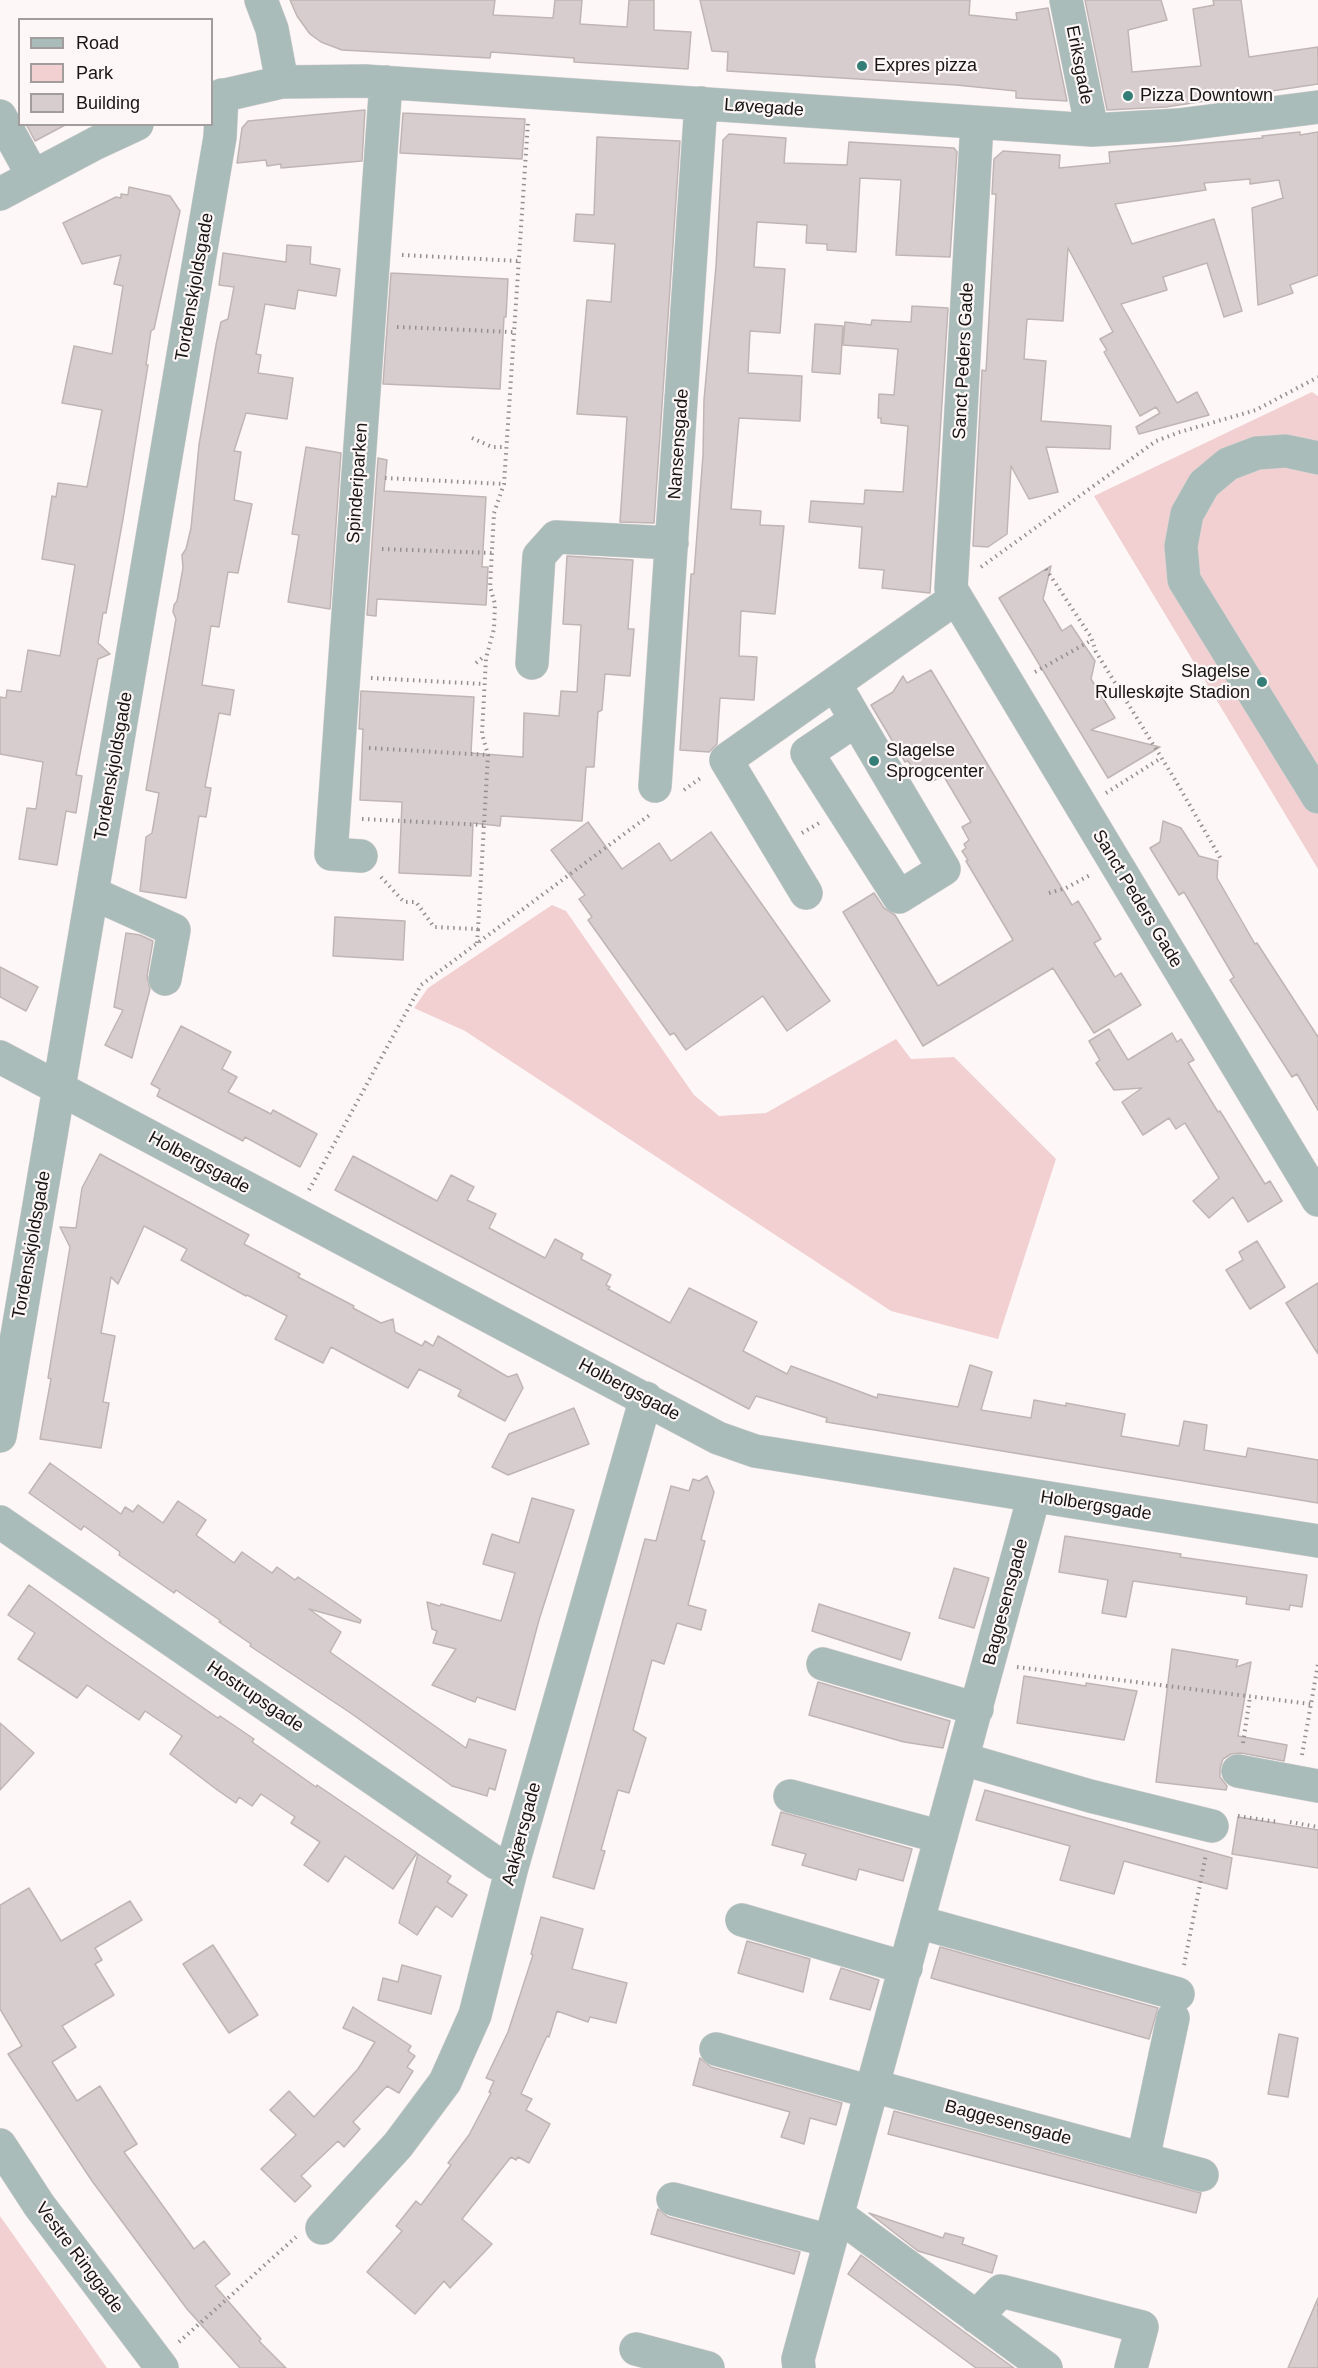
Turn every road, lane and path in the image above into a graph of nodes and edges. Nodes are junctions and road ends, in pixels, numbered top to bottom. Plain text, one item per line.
1 (261, 0) edge
2 (1066, 0) edge
3 (282, 82) junction
4 (386, 82) junction
5 (530, 91) junction
6 (217, 97) edge
7 (701, 103) junction
8 (1318, 107) edge
9 (0, 116) edge
10 (977, 123) junction
11 (132, 126) edge
12 (1092, 130) junction
13 (33, 176) junction
14 (0, 194) edge
15 (374, 254) junction
16 (518, 261) junction
17 (369, 326) junction
18 (513, 332) junction
19 (1318, 377) edge
20 (472, 438) dead end
21 (505, 447) junction
22 (1318, 458) edge
23 (358, 476) junction
24 (504, 484) junction
25 (672, 543) junction
26 (353, 547) junction
27 (492, 553) junction
28 (1046, 569) dead end
29 (954, 594) junction
30 (1092, 640) junction
31 (486, 658) junction
32 (476, 663) dead end
33 (532, 663) dead end
34 (344, 677) junction
35 (484, 684) junction
36 (835, 684) junction
37 (1009, 686) junction
38 (856, 720) junction
39 (339, 747) junction
40 (488, 755) junction
41 (1161, 758) junction
42 (726, 760) junction
43 (663, 797) junction
44 (1318, 797) edge
45 (1082, 808) junction
46 (843, 809) junction
47 (334, 817) junction
48 (484, 825) junction
49 (778, 846) junction
50 (361, 856) joint
51 (1221, 859) dead end
52 (1114, 861) junction
53 (92, 893) junction
54 (806, 893) dead end
55 (1049, 893) dead end
56 (478, 929) junction
57 (477, 943) junction
58 (165, 979) dead end
59 (0, 1057) edge
60 (59, 1088) junction
61 (1318, 1200) edge
62 (295, 1214) junction
63 (646, 1398) junction
64 (0, 1436) edge
65 (1034, 1496) junction
66 (0, 1522) edge
67 (1318, 1541) edge
68 (822, 1664) dead end
69 (989, 1664) junction
70 (1318, 1664) edge
71 (1250, 1697) junction
72 (1311, 1704) junction
73 (977, 1709) junction
74 (963, 1759) junction
75 (1238, 1771) joint
76 (1307, 1784) edge
77 (790, 1796) dead end
78 (1221, 1820) junction
79 (1278, 1822) dead end
80 (1290, 1822) dead end
81 (1318, 1827) edge
82 (941, 1837) junction
83 (512, 1867) junction
84 (742, 1920) dead end
85 (918, 1922) junction
86 (906, 1968) junction
87 (1176, 2006) junction
88 (716, 2049) dead end
89 (872, 2089) junction
90 (0, 2145) edge
91 (1143, 2159) junction
92 (1202, 2175) dead end
93 (673, 2199) dead end
94 (321, 2228) joint
95 (834, 2228) junction
96 (976, 2316) junction
97 (636, 2349) dead end
98 (160, 2365) edge
99 (708, 2368) edge
100 (799, 2368) edge
101 (1046, 2368) edge
102 (1131, 2368) edge

1 - 3 street
2 - 12 street, Eriksgade
3 - 4 street, Løvegade
3 - 6 street, Løvegade
4 - 5 street, Løvegade
4 - 15 street, Spinderiparken
5 - 7 street, Løvegade
5 - 16 path
6 - 53 street, Tordenskjoldsgade
7 - 10 street, Løvegade
7 - 25 street, Nansensgade
8 - 12 street, Løvegade
9 - 13 street
10 - 12 street, Løvegade
10 - 29 street, Sanct Peders Gade
11 - 13 street
13 - 14 street
15 - 16 path
15 - 17 street, Spinderiparken
16 - 18 path
17 - 18 path
17 - 23 street, Spinderiparken
18 - 21 path
19 - 29 path
20 - 21 path
21 - 24 path
22 - 44 street
23 - 24 path
23 - 26 street, Spinderiparken
24 - 27 path
25 - 33 street
25 - 43 street, Nansensgade
26 - 27 path
26 - 34 street, Spinderiparken
27 - 31 path
28 - 30 path
29 - 36 street
29 - 37 street, Sanct Peders Gade
30 - 37 path
30 - 41 path
31 - 32 path
31 - 35 path
34 - 35 path
34 - 39 street, Spinderiparken
35 - 40 path
36 - 38 street
36 - 42 street
37 - 45 street, Sanct Peders Gade
38 - 46 street
38 - 46 street
39 - 40 path
39 - 47 street, Spinderiparken
40 - 48 path
41 - 45 path
41 - 51 path
42 - 43 path
42 - 49 street
43 - 57 path
45 - 52 street, Sanct Peders Gade
46 - 49 path
47 - 48 path
47 - 50 street, Spinderiparken
48 - 56 path
49 - 54 street
50 - 56 path
52 - 55 path
52 - 61 street, Sanct Peders Gade
53 - 58 street
53 - 60 street, Tordenskjoldsgade
56 - 57 path
57 - 62 path
59 - 60 street, Holbergsgade
60 - 62 street, Holbergsgade
60 - 64 street, Tordenskjoldsgade
62 - 63 street, Holbergsgade
63 - 65 street, Holbergsgade
63 - 83 street, Aakjærsgade
65 - 67 street, Holbergsgade
65 - 69 street, Baggesensgade
66 - 83 street, Hostrupsgade
68 - 73 street
69 - 71 path
69 - 73 street, Baggesensgade
70 - 72 path
71 - 72 path
71 - 75 path
72 - 76 path
73 - 74 street, Baggesensgade
74 - 78 street
74 - 82 street, Baggesensgade
75 - 76 street
77 - 82 street
78 - 79 path
78 - 87 path
80 - 81 path
82 - 85 street, Baggesensgade
83 - 94 street, Aakjærsgade
84 - 86 street
85 - 86 street, Baggesensgade
85 - 87 street
86 - 89 street, Baggesensgade
87 - 91 street
88 - 89 street, Baggesensgade
89 - 91 street, Baggesensgade
89 - 95 street, Baggesensgade
90 - 98 street, Vestre Ringgade
91 - 92 street, Baggesensgade
93 - 95 street
94 - 98 path
95 - 96 street
95 - 100 street, Baggesensgade
96 - 101 street
96 - 102 street
97 - 99 street

